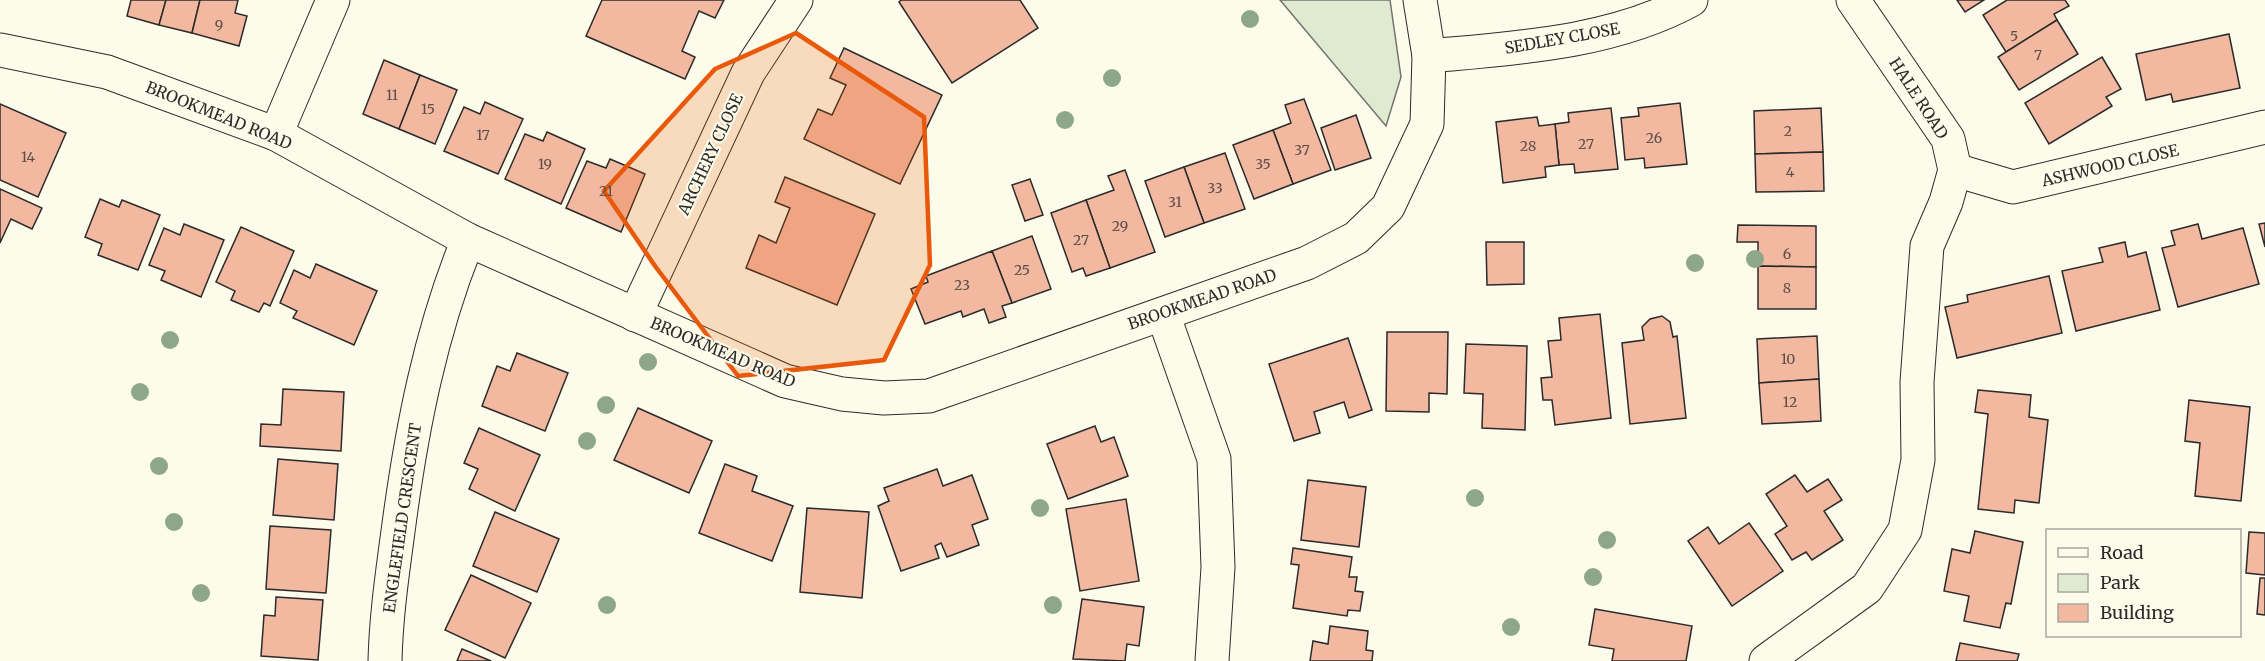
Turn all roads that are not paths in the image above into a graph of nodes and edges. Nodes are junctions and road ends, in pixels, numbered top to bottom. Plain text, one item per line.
1 (333, 0) edge
2 (796, 0) edge
3 (1420, 0) edge
4 (1691, 0) edge
5 (1853, 0) edge
6 (0, 50) edge
7 (1429, 56) junction
8 (2265, 127) edge
9 (276, 134) junction
10 (1955, 170) junction
11 (468, 240) junction
12 (1163, 314) junction
13 (635, 315) junction
14 (385, 661) edge
15 (1212, 661) edge
16 (1766, 661) edge

1 - 9 street
2 - 13 street, ARCHERY CLOSE
3 - 7 street, BROOKMEAD ROAD
4 - 7 street, SEDLEY CLOSE
5 - 10 street, HALE ROAD
6 - 9 street, BROOKMEAD ROAD
7 - 12 street, BROOKMEAD ROAD
8 - 10 street, ASHWOOD CLOSE
9 - 11 street, BROOKMEAD ROAD
10 - 16 street, HALE ROAD
11 - 13 street, BROOKMEAD ROAD
11 - 14 street, ENGLEFIELD CRESCENT
12 - 13 street, BROOKMEAD ROAD
12 - 15 street

